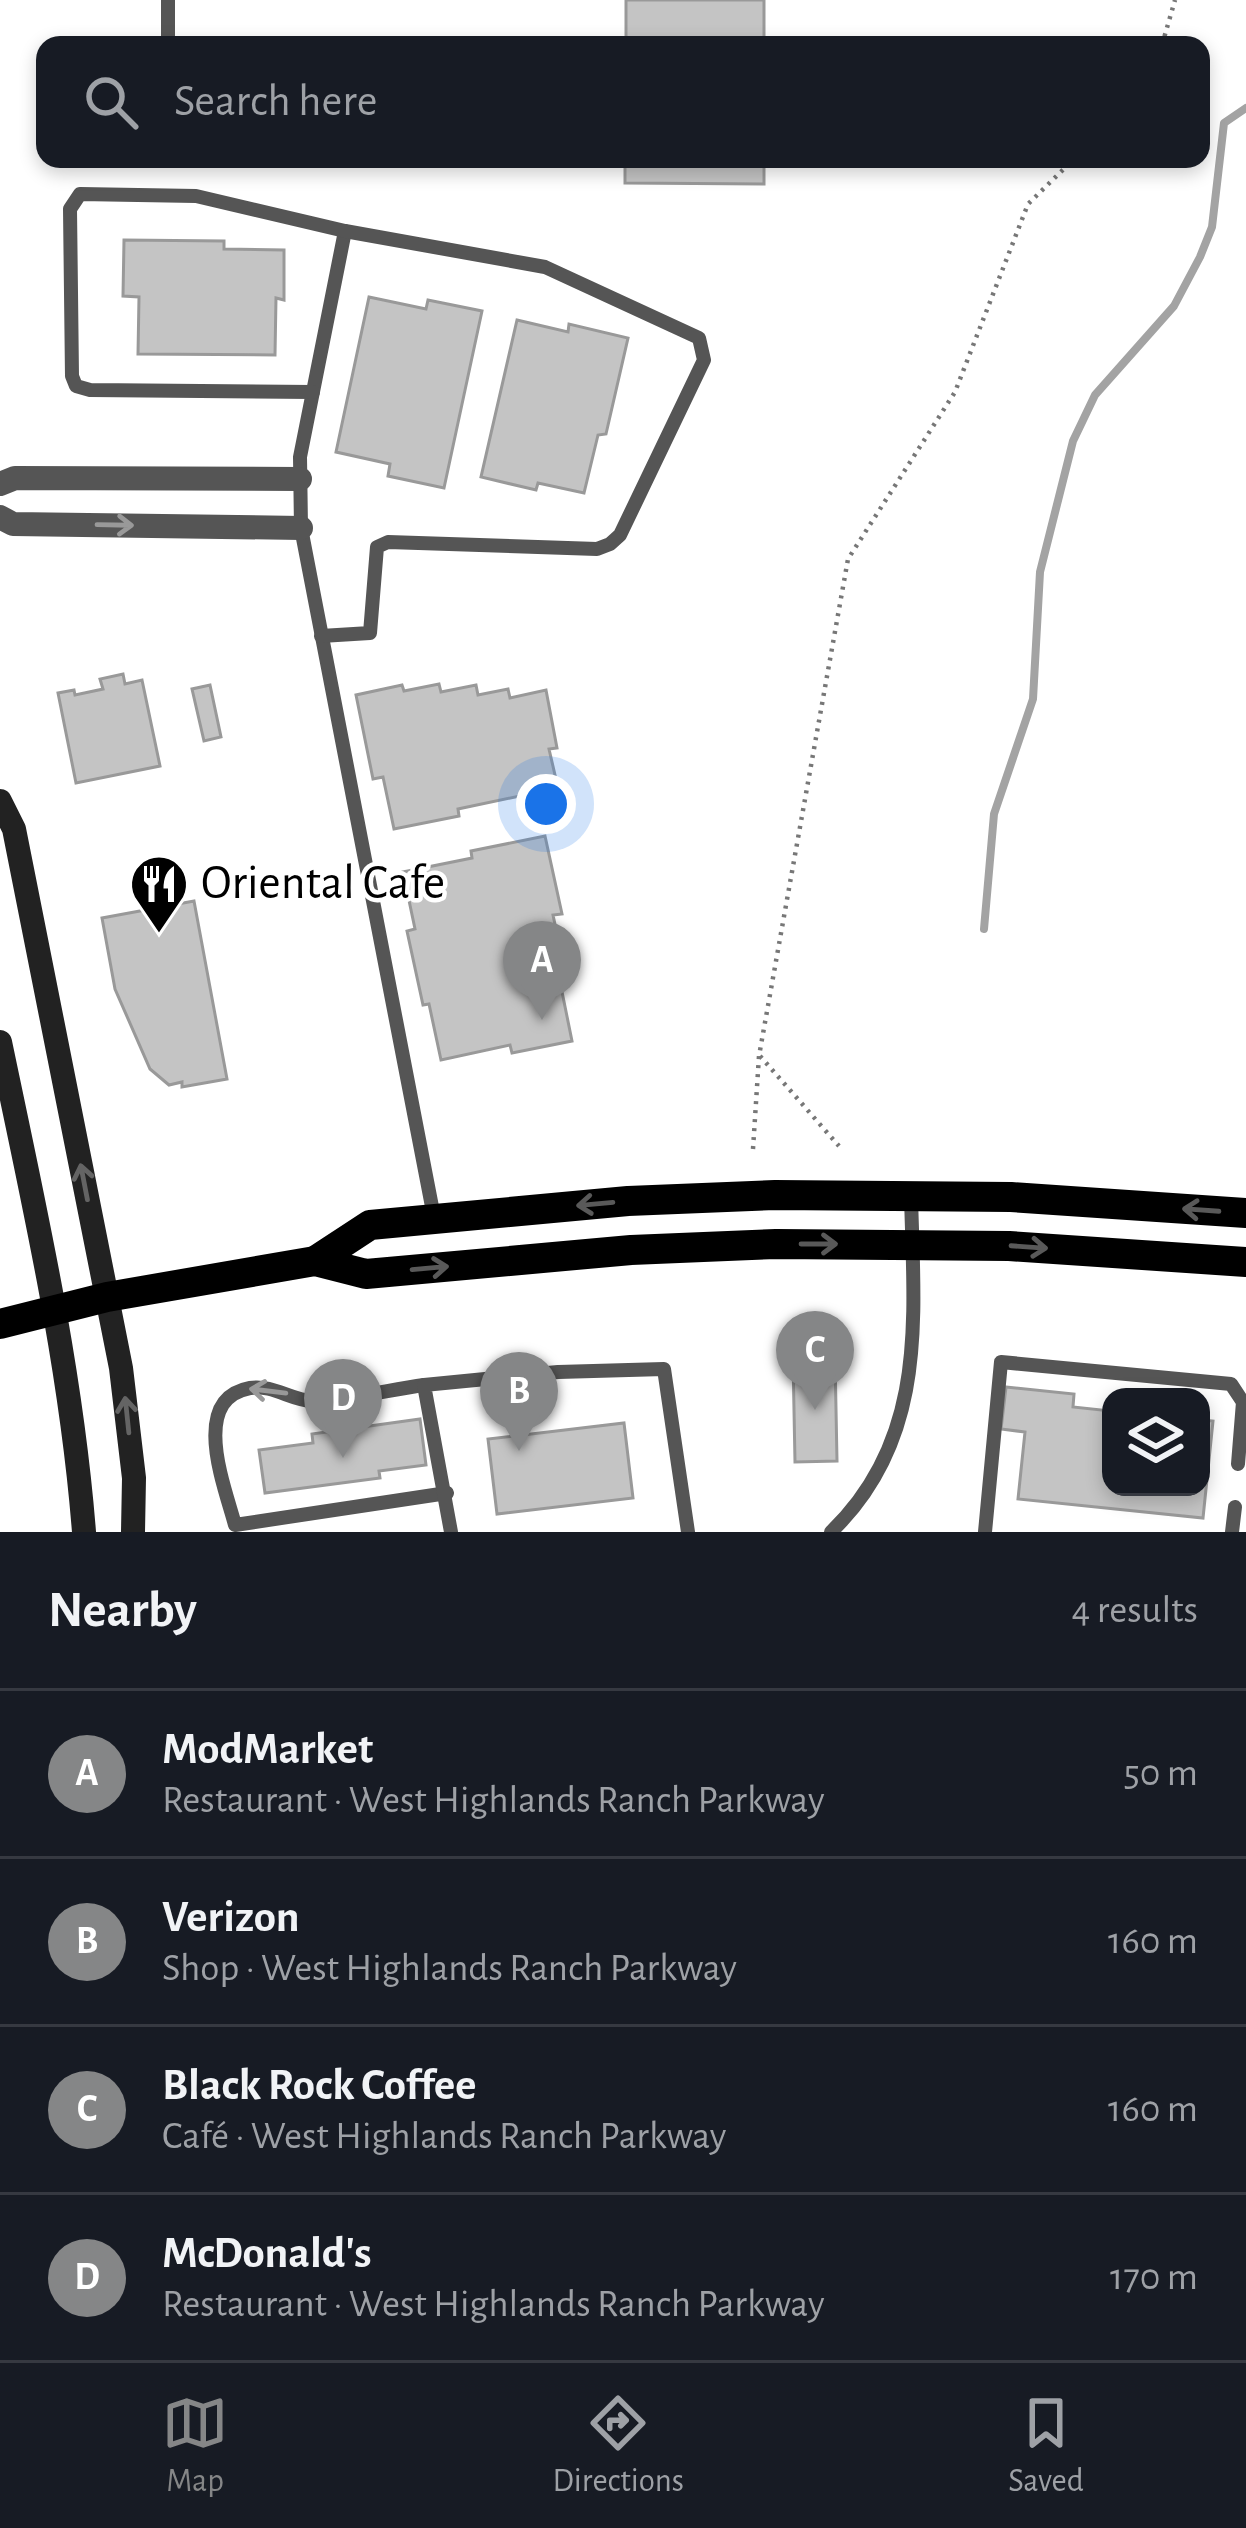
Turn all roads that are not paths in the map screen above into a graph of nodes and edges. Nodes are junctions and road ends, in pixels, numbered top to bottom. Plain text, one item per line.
1 (168, 0) edge
2 (168, 36) edge
3 (345, 231) junction
4 (313, 392) junction
5 (300, 479) junction
6 (0, 484) edge
7 (0, 517) edge
8 (302, 528) junction
9 (321, 636) junction
10 (0, 801) edge
11 (0, 1042) edge
12 (911, 1196) junction
13 (1246, 1213) edge
14 (435, 1219) junction
15 (912, 1245) junction
16 (315, 1262) junction
17 (1246, 1262) edge
18 (107, 1297) junction
19 (56, 1310) junction
20 (0, 1324) edge
21 (424, 1385) junction
22 (1238, 1464) dead end
23 (447, 1492) junction
24 (1235, 1507) dead end
25 (235, 1529) edge
26 (838, 1530) edge
27 (84, 1532) edge
28 (134, 1532) edge
29 (451, 1532) edge
30 (688, 1532) edge
31 (985, 1532) edge
32 (1232, 1532) edge

1 - 2 lane
3 - 4 lane
3 - 4 lane
3 - 9 lane
4 - 5 lane
5 - 6 street
5 - 8 lane
7 -> 8 street
8 - 9 lane
9 - 14 lane
18 -> 10 street
11 - 19 street
13 -> 12 main road
12 -> 14 main road
12 - 15 lane
14 - 16 main road
16 -> 15 main road
15 -> 17 main road
15 - 26 lane
16 - 18 main road
18 - 19 main road
28 -> 18 street
19 - 20 main road
19 - 27 street
21 - 23 lane
21 -> 25 lane
21 - 30 lane
22 - 31 lane
23 - 25 lane
23 - 29 lane
24 - 32 lane

